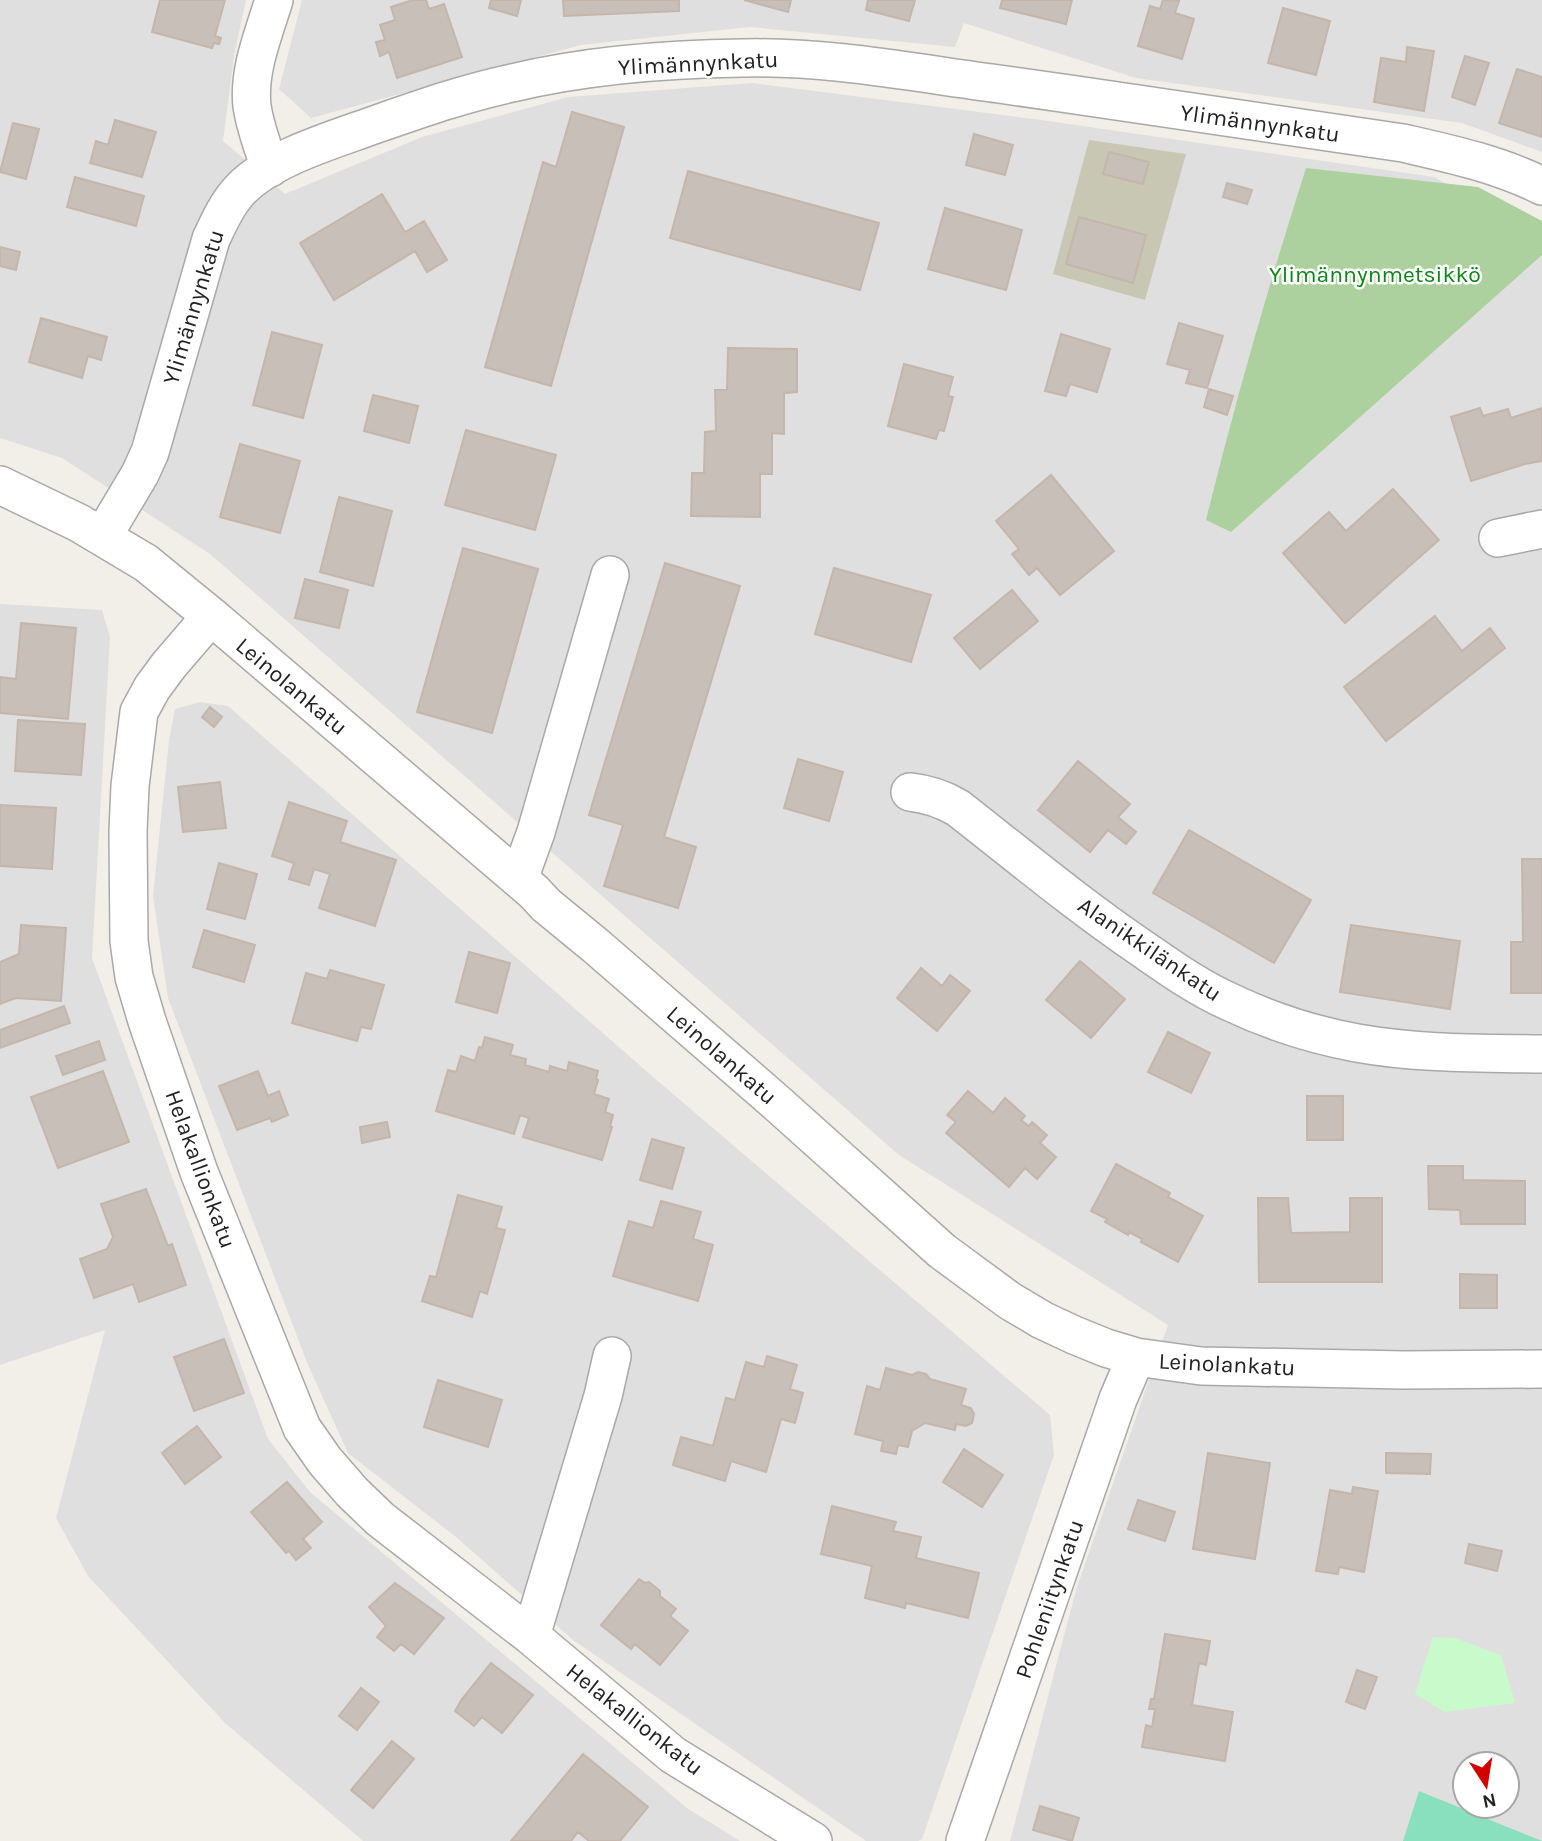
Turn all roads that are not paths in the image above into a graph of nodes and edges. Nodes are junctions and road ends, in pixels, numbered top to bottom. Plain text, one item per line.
1 (274, 0) edge
2 (270, 168) junction
3 (1542, 186) edge
4 (0, 485) edge
5 (1542, 529) edge
6 (103, 536) junction
7 (1498, 538) dead end
8 (610, 575) dead end
9 (211, 616) junction
10 (910, 792) dead end
11 (519, 879) junction
12 (1542, 1054) edge
13 (612, 1356) dead end
14 (1136, 1357) junction
15 (1542, 1369) edge
16 (531, 1636) junction
17 (813, 1841) edge
18 (965, 1841) edge

1 - 2 street
2 - 3 street, Ylimännynkatu
2 - 6 street, Ylimännynkatu
4 - 6 street, Leinolankatu
5 - 7 street
6 - 9 street, Leinolankatu
8 - 11 street
9 - 11 street, Leinolankatu
9 - 16 street, Helakallionkatu
10 - 12 street, Alanikkilänkatu
11 - 14 street, Leinolankatu
13 - 16 street
14 - 15 street, Leinolankatu
14 - 18 street, Pohleniitynkatu
16 - 17 street, Helakallionkatu

